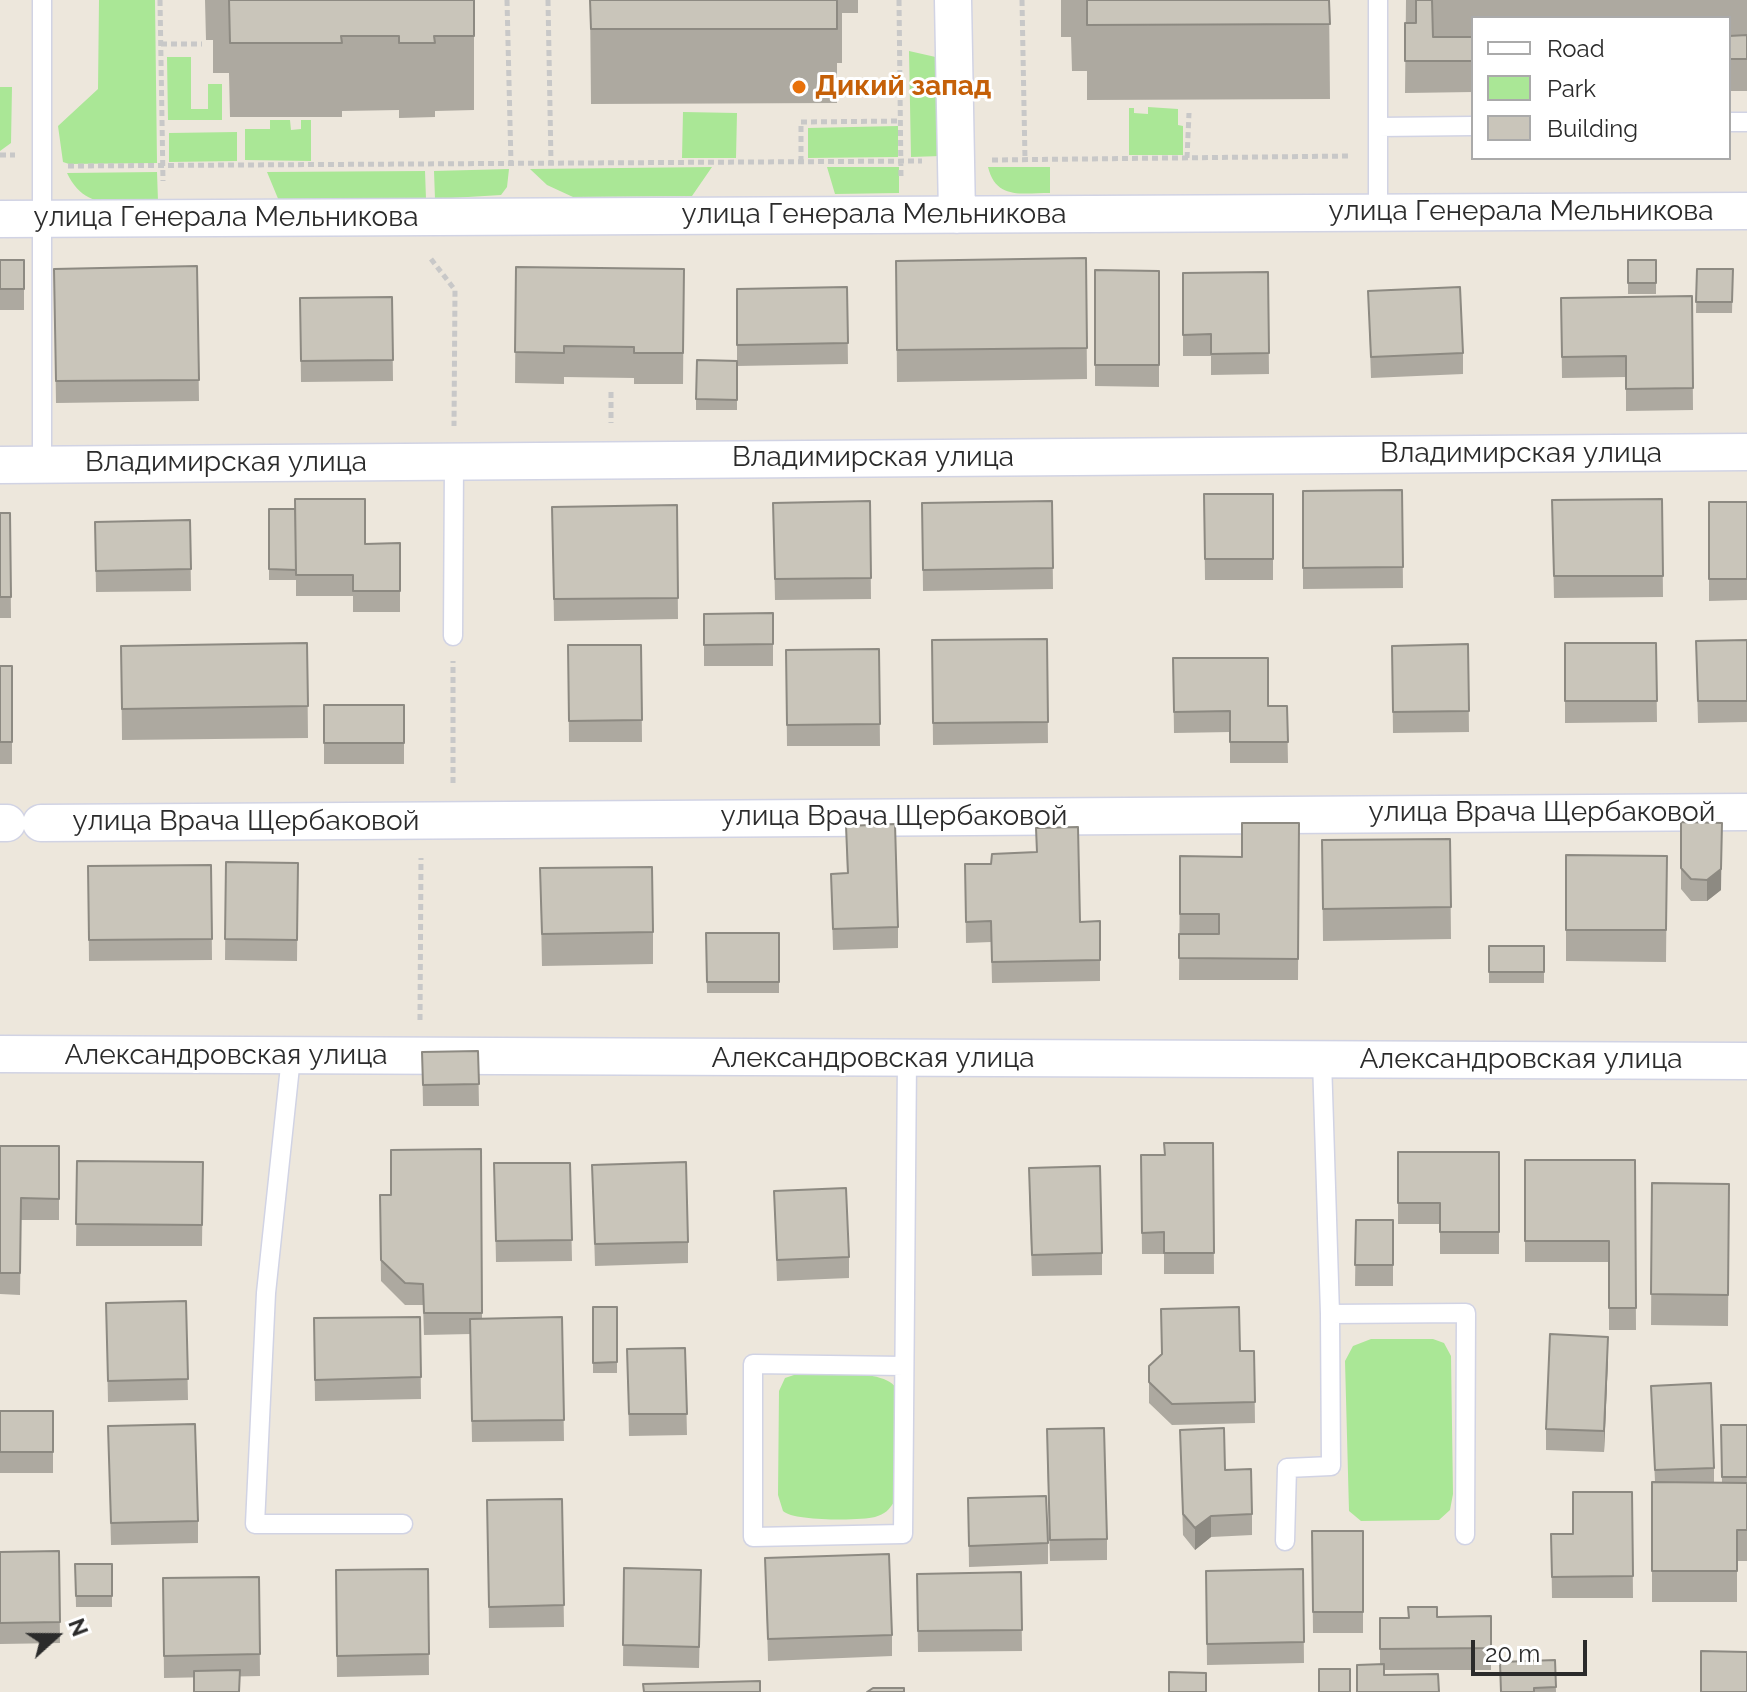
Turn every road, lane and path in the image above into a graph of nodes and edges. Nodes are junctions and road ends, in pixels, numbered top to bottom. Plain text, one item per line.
1 (42, 0) edge
2 (160, 0) edge
3 (507, 0) edge
4 (548, 0) edge
5 (899, 0) edge
6 (953, 0) edge
7 (1022, 0) edge
8 (1378, 0) edge
9 (161, 44) junction
10 (202, 44) dead end
11 (1189, 113) dead end
12 (900, 121) junction
13 (1471, 126) edge
14 (1378, 127) junction
15 (0, 155) edge
16 (1378, 156) junction
17 (1187, 158) junction
18 (42, 160) junction
19 (956, 160) junction
20 (1025, 160) junction
21 (901, 161) junction
22 (801, 162) junction
23 (551, 163) junction
24 (511, 164) junction
25 (163, 166) junction
26 (1747, 211) edge
27 (1378, 213) junction
28 (901, 215) junction
29 (957, 215) junction
30 (163, 218) junction
31 (0, 219) edge
32 (43, 219) junction
33 (431, 259) dead end
34 (1747, 452) edge
35 (454, 461) junction
36 (0, 465) edge
37 (42, 465) junction
38 (453, 636) joint
39 (1747, 812) edge
40 (437, 822) junction
41 (16, 823) edge
42 (0, 1054) edge
43 (291, 1057) junction
44 (419, 1057) junction
45 (907, 1059) junction
46 (1322, 1060) junction
47 (1747, 1061) edge
48 (1330, 1314) junction
49 (904, 1366) junction
50 (403, 1524) dead end
51 (1465, 1535) dead end
52 (1285, 1541) dead end

1 - 18 lane
2 - 9 path
3 - 24 path
4 - 23 path
5 - 12 path
6 - 19 street
7 - 20 path
8 - 14 lane
9 - 10 path
9 - 25 path
11 - 17 path
12 - 21 path
12 - 22 path
13 - 14 lane
14 - 16 lane
15 - 18 path
16 - 17 path
16 - 27 lane
17 - 20 path
18 - 25 path
18 - 32 lane
19 - 20 path
19 - 21 path
19 - 29 street
21 - 22 path
21 - 28 path
22 - 23 path
23 - 24 path
24 - 25 path
25 - 30 path
26 - 27 street, улица Генерала Мельникова
27 - 29 street, улица Генерала Мельникова
28 - 29 street, улица Генерала Мельникова
28 - 30 street, улица Генерала Мельникова
30 - 32 street, улица Генерала Мельникова
31 - 32 street, улица Генерала Мельникова
32 - 37 lane
33 - 35 path
34 - 35 street, Владимирская улица
35 - 37 street, Владимирская улица
35 - 38 lane
36 - 37 street, Владимирская улица
38 - 40 path
39 - 40 street, улица Врача Щербаковой
40 - 41 street, улица Врача Щербаковой
40 - 44 path
42 - 43 street, Александровская улица
43 - 44 street, Александровская улица
43 - 50 lane
44 - 45 street, Александровская улица
45 - 46 street, Александровская улица
45 - 49 lane
46 - 47 street, Александровская улица
46 - 48 lane
48 - 51 lane
48 - 52 lane
49 - 49 lane

